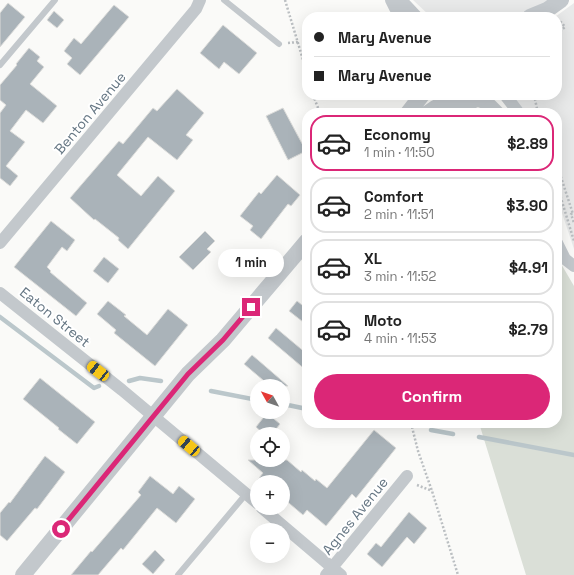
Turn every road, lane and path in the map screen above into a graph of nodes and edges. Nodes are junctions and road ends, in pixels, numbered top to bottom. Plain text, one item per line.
1 (55, 0) edge
2 (200, 0) edge
3 (224, 0) edge
4 (285, 0) edge
5 (392, 0) edge
6 (401, 0) edge
7 (552, 7) edge
8 (398, 12) edge
9 (412, 12) edge
10 (541, 12) edge
11 (279, 44) dead end
12 (302, 56) edge
13 (0, 65) edge
14 (418, 100) edge
15 (448, 100) edge
16 (459, 100) edge
17 (474, 100) edge
18 (483, 100) edge
19 (509, 100) edge
20 (412, 108) edge
21 (434, 108) edge
22 (493, 108) edge
23 (515, 108) edge
24 (562, 181) edge
25 (562, 201) edge
26 (574, 223) edge
27 (574, 240) edge
28 (0, 243) edge
29 (302, 247) edge
30 (562, 253) edge
31 (574, 266) edge
32 (0, 293) edge
33 (153, 417) junction
34 (412, 428) edge
35 (406, 476) dead end
36 (417, 485) dead end
37 (432, 491) junction
38 (246, 494) junction
39 (250, 498) edge
40 (270, 515) edge
41 (333, 572) edge
42 (23, 575) edge
43 (178, 575) edge
44 (458, 575) edge

1 - 13 lane
2 - 28 street, Benton Avenue
3 - 11 lane
4 - 12 path
5 - 8 street
6 - 9 street
7 - 10 street
14 - 20 street
15 - 21 street
16 - 17 street
18 - 22 street
19 - 23 street
24 - 26 path
25 - 27 path
29 - 33 street
30 - 31 street
32 - 33 street, Eaton Street
33 - 38 street, Eaton Street
33 - 42 street
34 - 37 path
35 - 41 street, Agnes Avenue
36 - 37 path
37 - 44 path
38 - 39 street, Eaton Street
38 - 43 lane
40 - 41 street

